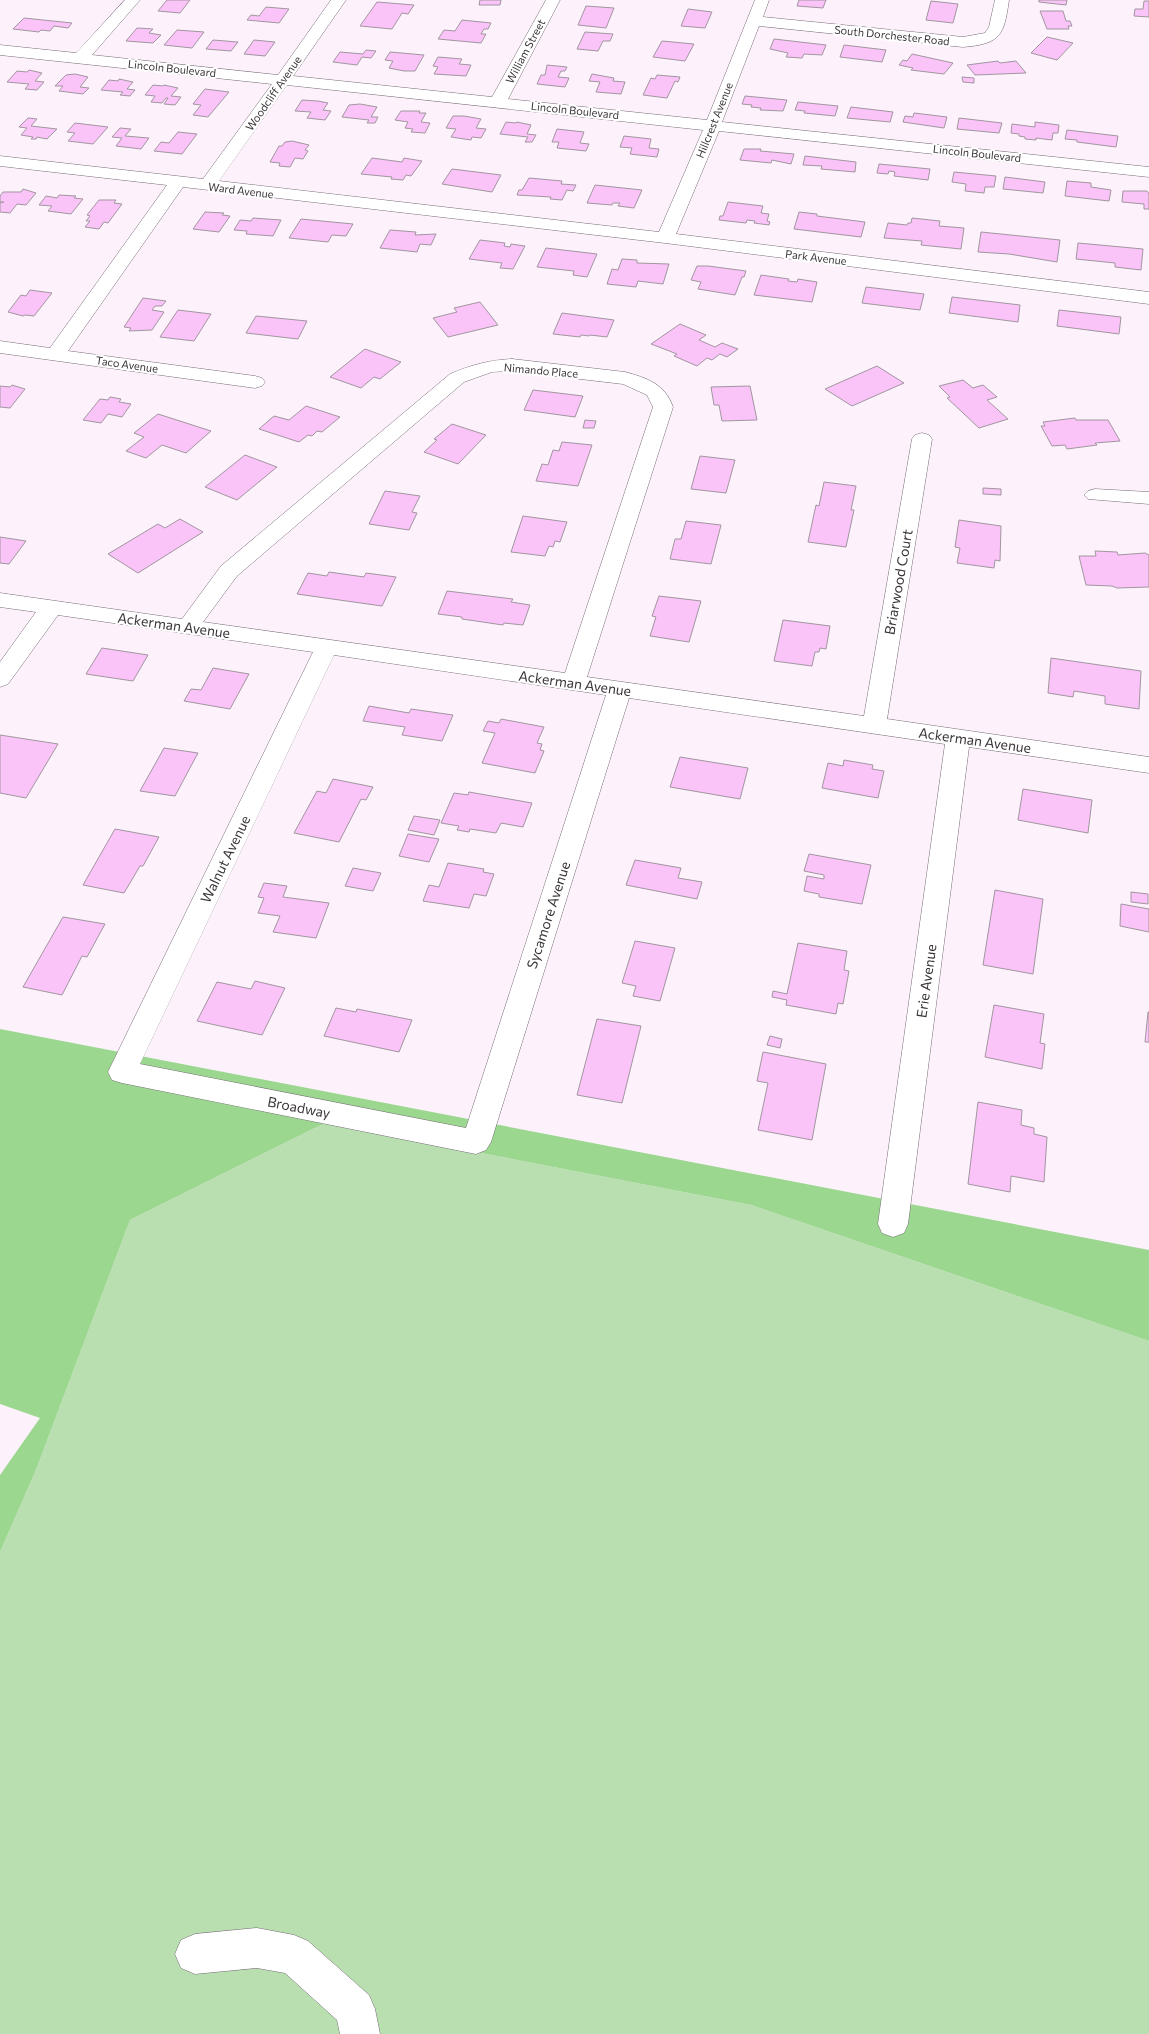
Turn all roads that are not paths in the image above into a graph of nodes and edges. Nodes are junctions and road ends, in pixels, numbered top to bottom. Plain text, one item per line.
1 (133, 0) edge
2 (339, 0) edge
3 (552, 0) edge
4 (762, 0) edge
5 (1002, 0) edge
6 (754, 21) junction
7 (0, 50) edge
8 (80, 59) junction
9 (282, 80) junction
10 (498, 102) junction
11 (713, 125) junction
12 (0, 161) edge
13 (1149, 172) edge
14 (178, 182) junction
15 (207, 186) junction
16 (482, 218) joint
17 (665, 238) junction
18 (1149, 298) edge
19 (0, 347) edge
20 (56, 354) junction
21 (255, 382) dead end
22 (922, 439) dead end
23 (1096, 495) dead end
24 (1149, 498) edge
25 (0, 600) edge
26 (52, 608) junction
27 (188, 627) junction
28 (327, 647) junction
29 (0, 679) edge
30 (574, 682) junction
31 (620, 689) junction
32 (874, 726) junction
33 (958, 738) junction
34 (1149, 765) edge
35 (122, 1072) joint
36 (476, 1142) joint
37 (893, 1224) dead end
38 (195, 1954) dead end
39 (360, 2034) edge

1 - 8 street
2 - 9 street, Woodcliff Avenue
3 - 10 street, William Street
4 - 6 street, Hillcrest Avenue
5 - 6 street, South Dorchester Road
6 - 11 street, Hillcrest Avenue
7 - 8 street, Lincoln Boulevard
8 - 9 street, Lincoln Boulevard
9 - 10 street, Lincoln Boulevard
9 - 15 street, Woodcliff Avenue
10 - 11 street, Lincoln Boulevard
11 - 13 street, Lincoln Boulevard
11 - 17 street, Hillcrest Avenue
12 - 14 street, Ward Avenue
14 - 15 street, Ward Avenue
14 - 20 street
15 - 16 street, Ward Avenue
16 - 17 street, Park Avenue
17 - 18 street, Park Avenue
19 - 20 street, Taco Avenue
20 - 21 street, Taco Avenue
22 - 32 street, Briarwood Court
23 - 24 street
25 - 26 street, Ackerman Avenue
26 - 27 street, Ackerman Avenue
26 - 29 street
27 - 28 street, Ackerman Avenue
27 - 30 street, Nimando Place
28 - 30 street, Ackerman Avenue
28 - 35 street, Walnut Avenue
30 - 31 street, Ackerman Avenue
31 - 32 street, Ackerman Avenue
31 - 36 street, Sycamore Avenue
32 - 33 street, Ackerman Avenue
33 - 34 street, Ackerman Avenue
33 - 37 street, Erie Avenue
35 - 36 street, Broadway
38 - 39 street

